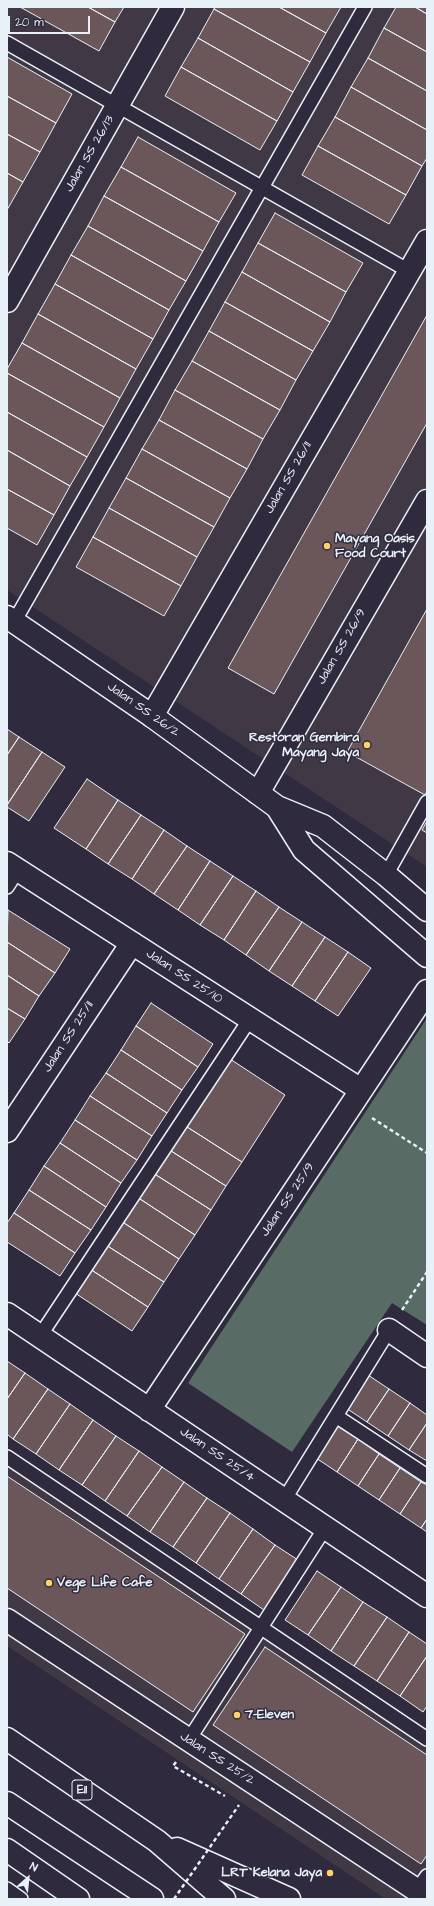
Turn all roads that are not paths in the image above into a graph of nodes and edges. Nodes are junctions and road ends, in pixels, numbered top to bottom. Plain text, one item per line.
1 (173, 7) edge
2 (365, 7) edge
3 (7, 43) edge
4 (117, 106) junction
5 (262, 188) junction
6 (427, 241) edge
7 (409, 271) junction
8 (7, 301) edge
9 (427, 501) edge
10 (11, 620) edge
11 (152, 716) junction
12 (258, 793) junction
13 (427, 802) edge
14 (277, 807) junction
15 (11, 874) edge
16 (386, 875) junction
17 (427, 910) edge
18 (132, 943) junction
19 (427, 956) edge
20 (427, 991) edge
21 (250, 1019) junction
22 (356, 1097) junction
23 (7, 1131) edge
24 (8, 1317) edge
25 (389, 1330) joint
26 (40, 1336) junction
27 (427, 1356) edge
28 (149, 1410) junction
29 (336, 1416) junction
30 (7, 1457) edge
31 (427, 1476) edge
32 (284, 1500) junction
33 (325, 1528) junction
34 (427, 1596) edge
35 (7, 1620) edge
36 (261, 1628) junction
37 (427, 1738) edge
38 (7, 1739) edge
39 (188, 1741) junction
40 (7, 1803) edge
41 (157, 1841) junction
42 (7, 1850) edge
43 (424, 1888) edge
44 (7, 1889) edge
45 (21, 1899) edge
46 (78, 1899) edge
47 (152, 1899) edge
48 (224, 1899) edge
49 (288, 1899) edge

1 - 4 main road, Jalan SS 26/13
2 - 5 lane
3 - 4 lane
4 - 5 lane
4 - 8 main road, Jalan SS 26/13
5 - 7 lane
5 - 10 lane
6 - 7 main road, Jalan SS 26/11
7 - 11 main road, Jalan SS 26/11
9 - 12 main road, Jalan SS 26/9
10 - 11 main road, Jalan SS 26/2
11 - 12 main road, Jalan SS 26/2
12 - 14 main road, Jalan SS 26/2
13 - 16 lane
14 - 16 main road, Jalan SS 26/2
14 - 19 main road, Jalan SS 26/2
15 - 18 main road, Jalan SS 25/10
16 - 17 main road, Jalan SS 26/2
18 - 21 main road, Jalan SS 25/10
18 - 23 main road, Jalan SS 25/11
20 - 22 main road, Jalan SS 25/9
21 - 22 main road, Jalan SS 25/10
21 - 26 lane
22 - 28 main road, Jalan SS 25/9
24 - 26 main road, Jalan SS 25/4
25 - 27 main road
25 - 29 lane
26 - 28 main road, Jalan SS 25/4
28 - 32 main road, Jalan SS 25/4
29 - 31 lane
29 - 32 lane
30 - 36 lane
32 - 33 main road, Jalan SS 25/4
33 - 34 main road, Jalan SS 25/4
33 - 36 lane
35 - 39 main road, Jalan SS 25/2
36 - 37 lane
36 - 39 lane
38 - 41 main road, E11
39 - 43 main road, Jalan SS 25/2
40 - 47 main road
41 - 48 main road, E11
41 - 49 main road
42 - 46 main road
44 - 45 lane

